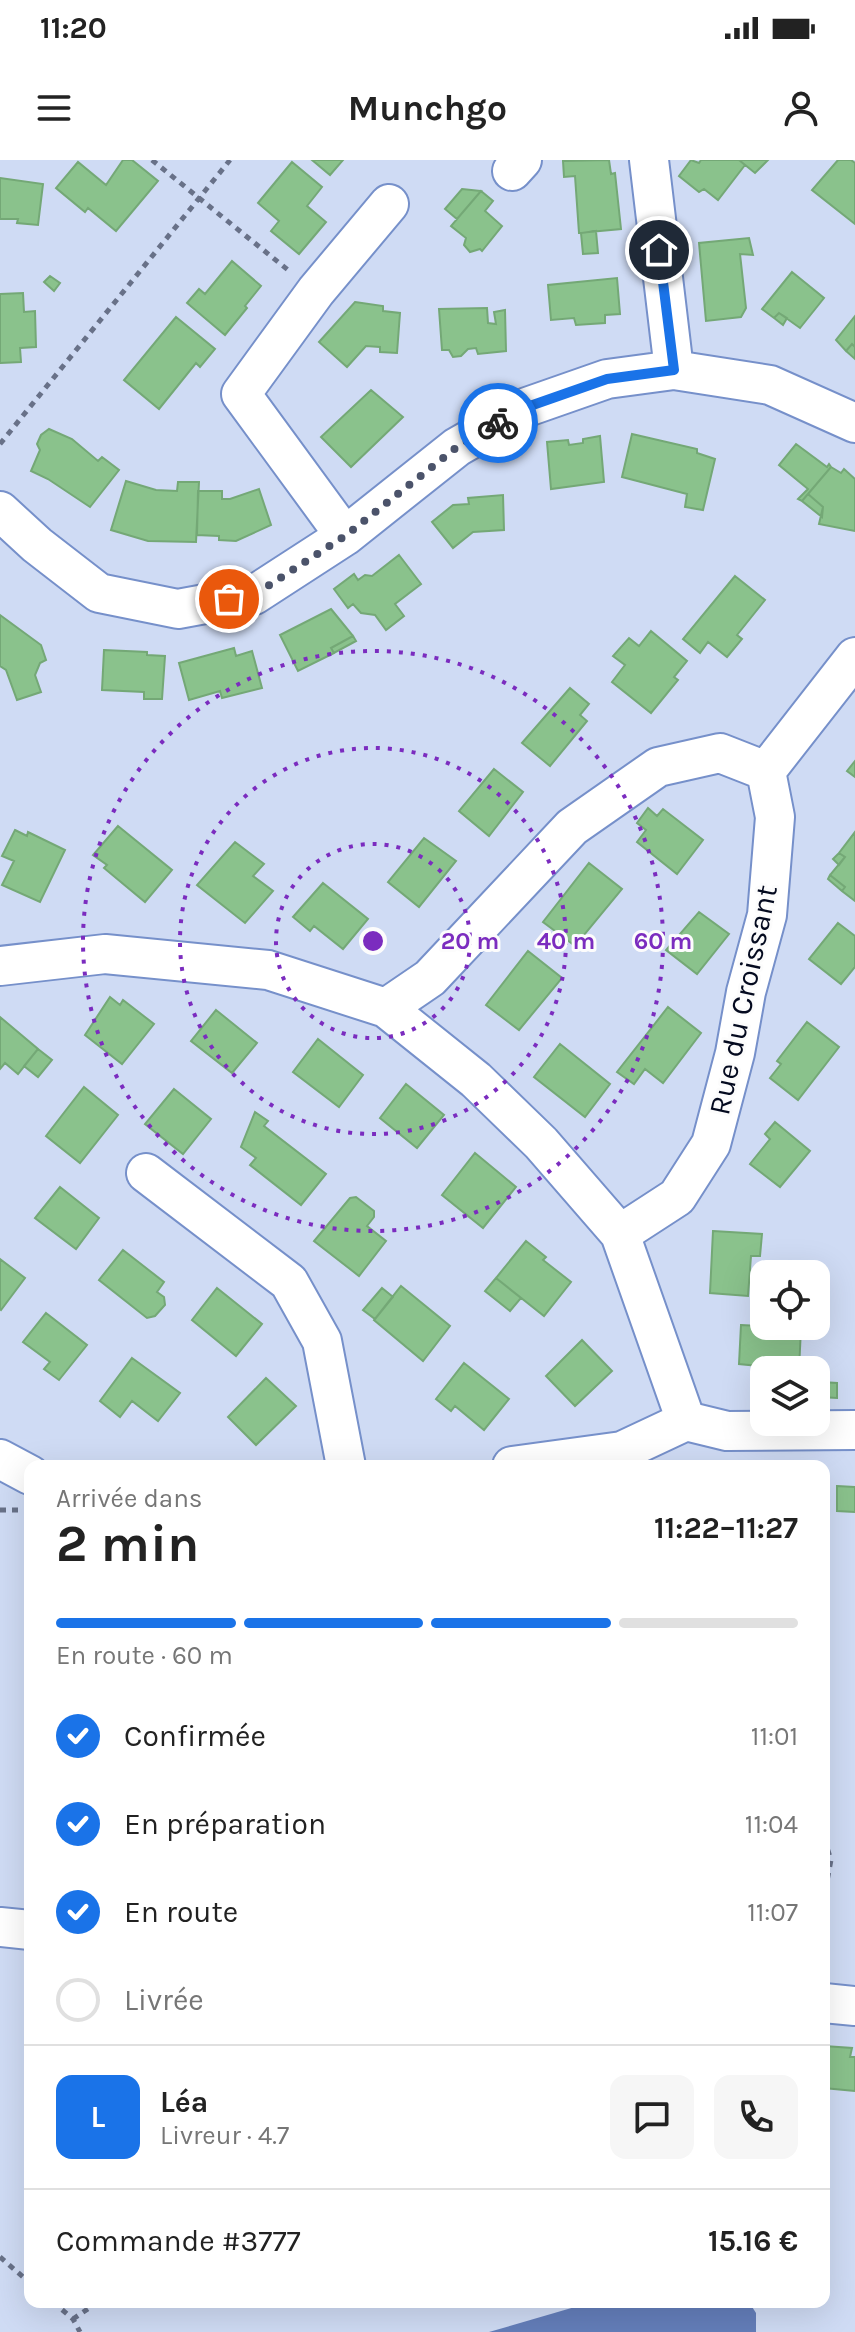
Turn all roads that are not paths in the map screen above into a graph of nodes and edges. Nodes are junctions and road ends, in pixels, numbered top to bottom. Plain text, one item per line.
1 (649, 160) edge
2 (389, 204) dead end
3 (674, 370) junction
4 (855, 423) edge
5 (0, 511) edge
6 (345, 536) junction
7 (855, 657) edge
8 (766, 771) junction
9 (0, 966) edge
10 (386, 1008) junction
11 (146, 1173) dead end
12 (620, 1234) junction
13 (686, 1421) junction
14 (855, 1430) edge
15 (0, 1459) edge
16 (345, 1460) edge
17 (556, 1460) edge
18 (24, 1472) edge
19 (0, 1927) edge
20 (24, 1929) edge
21 (830, 2004) edge
22 (855, 2006) edge

1 - 3 street
2 - 6 street
3 - 4 street
3 - 6 street
5 - 6 street
7 - 8 street
8 - 10 street
8 - 12 street, Rue du Croissant
9 - 10 street
10 - 12 street
11 - 16 street
12 - 13 street
13 - 14 street
13 - 17 street
15 - 18 street
19 - 20 street
21 - 22 street

